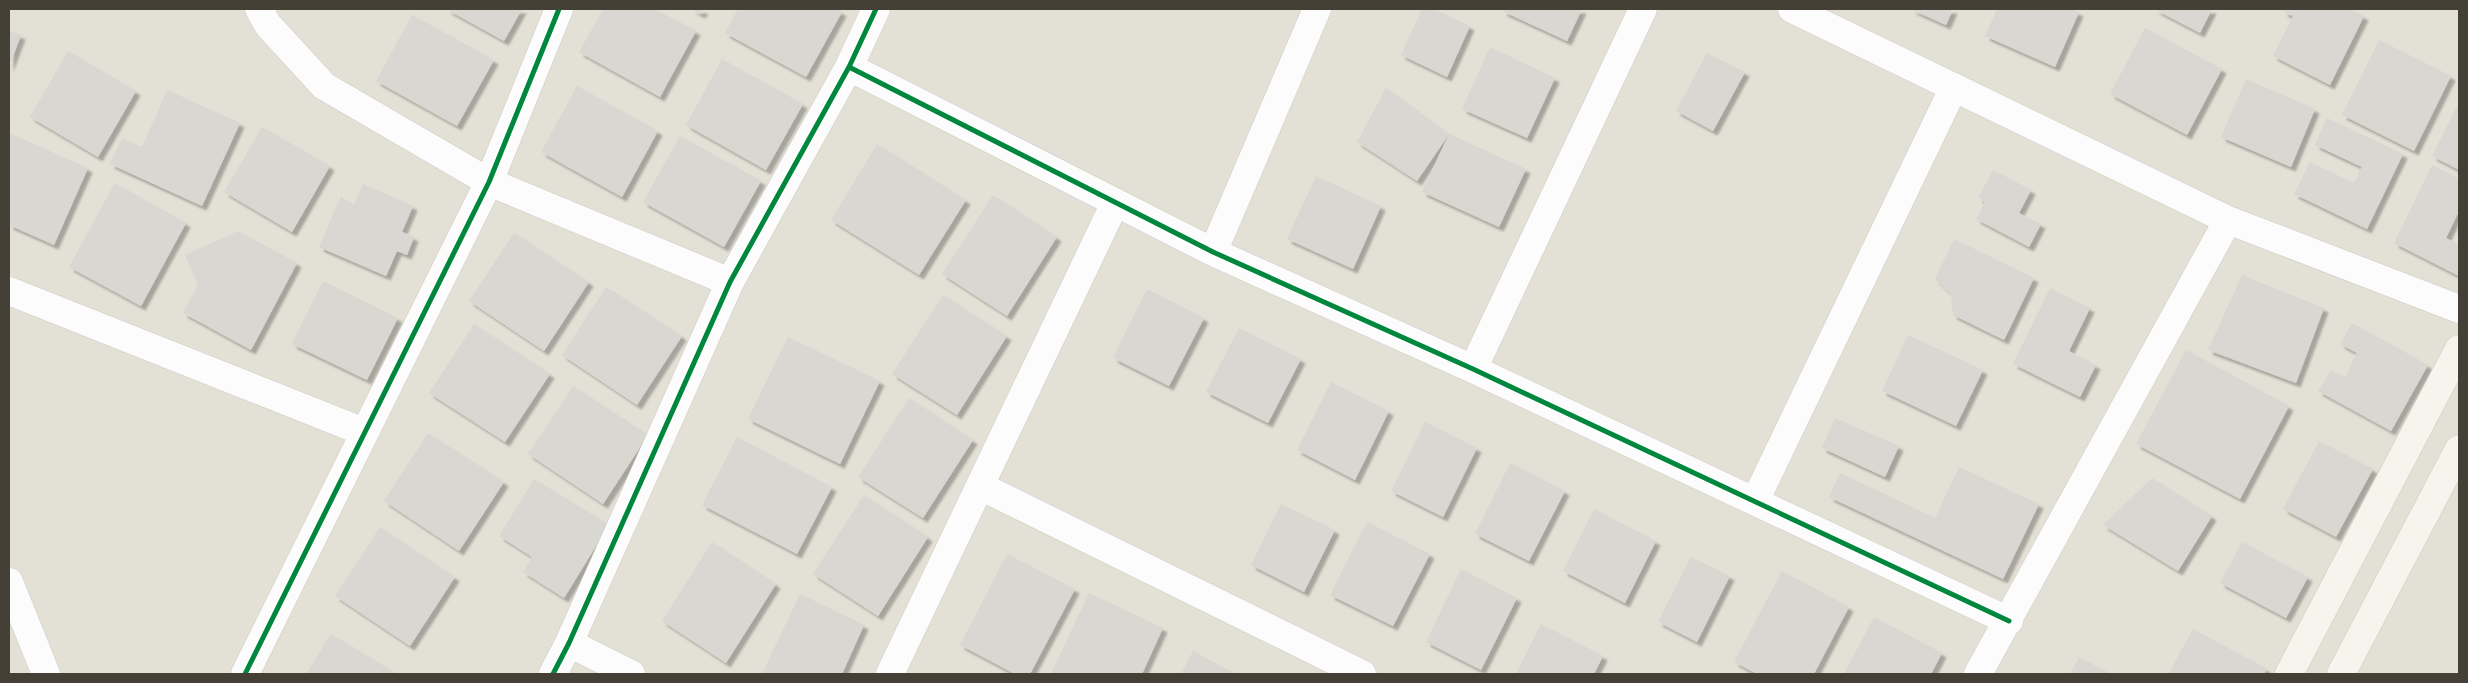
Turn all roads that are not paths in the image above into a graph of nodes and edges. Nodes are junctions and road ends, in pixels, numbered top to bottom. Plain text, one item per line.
1 (259, 9) edge
2 (558, 9) edge
3 (876, 9) edge
4 (1317, 9) edge
5 (1644, 9) edge
6 (1792, 9) edge
7 (849, 67) junction
8 (1954, 88) junction
9 (489, 182) junction
10 (1115, 203) junction
11 (2228, 220) junction
12 (1213, 252) junction
13 (730, 282) junction
14 (9, 291) edge
15 (2459, 310) edge
16 (2459, 349) edge
17 (1473, 369) junction
18 (364, 432) junction
19 (2459, 449) edge
20 (980, 486) junction
21 (1755, 501) junction
22 (10, 587) edge
23 (2009, 621) junction
24 (569, 642) junction
25 (46, 674) edge
26 (245, 674) edge
27 (552, 674) edge
28 (631, 674) edge
29 (890, 674) edge
30 (1362, 674) edge
31 (1978, 674) edge
32 (2289, 674) edge
33 (2341, 674) edge

1 - 9 street
2 - 9 street
3 - 7 street
4 - 12 street
5 - 17 street
6 - 8 street
7 - 10 street
7 - 13 street
8 - 11 street
8 - 21 street
9 - 13 street
9 - 18 street
10 - 12 street
10 - 20 street
11 - 15 street
11 - 23 street
12 - 17 street
13 - 24 street
14 - 18 street
16 - 32 street
17 - 21 street
18 - 26 street
19 - 33 street
20 - 29 street
20 - 30 street
21 - 23 street
22 - 25 street
23 - 31 street
24 - 27 street
24 - 28 street

